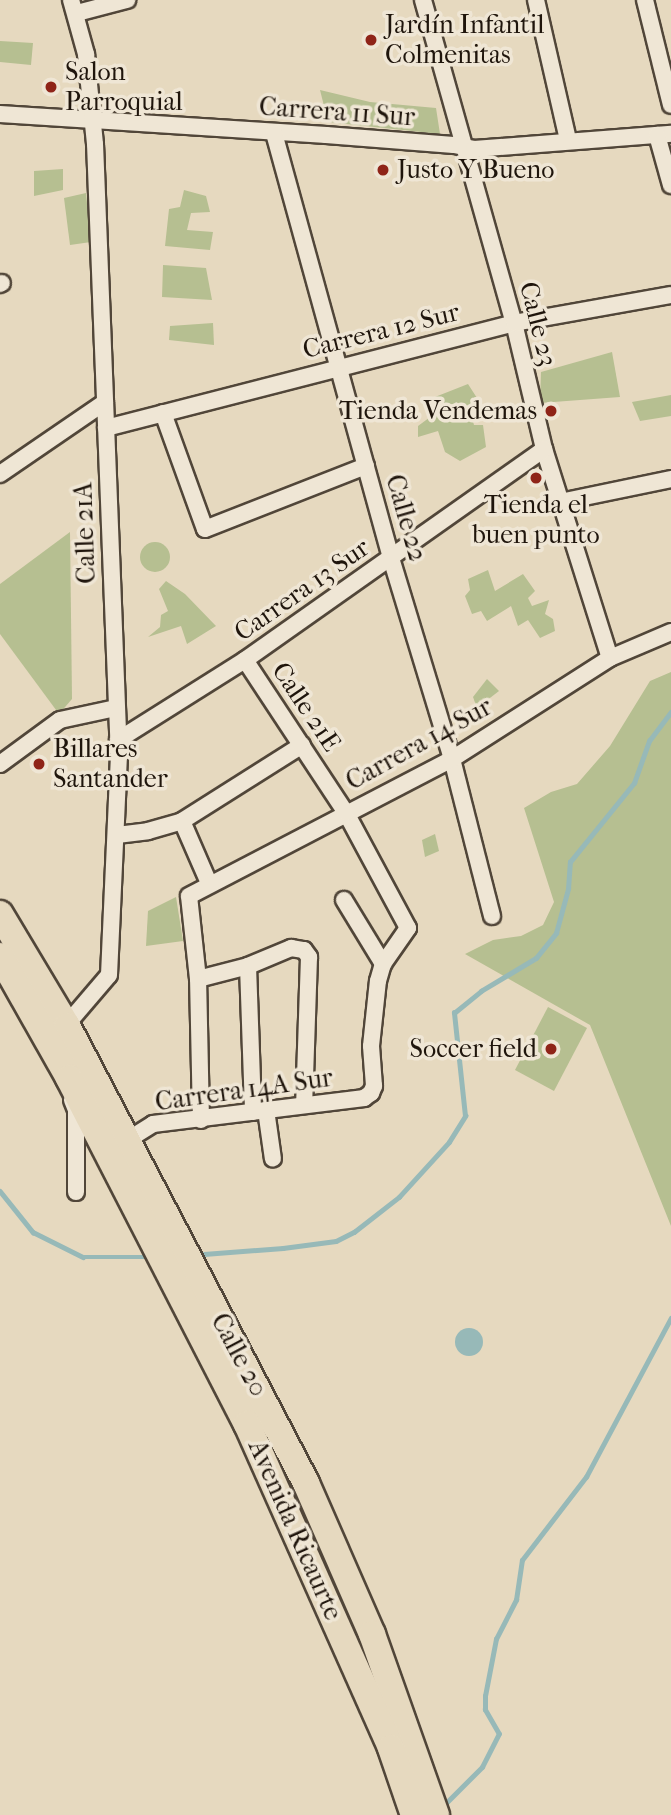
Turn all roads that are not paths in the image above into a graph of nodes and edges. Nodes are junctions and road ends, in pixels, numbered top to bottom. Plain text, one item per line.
1 (127, 0) edge
2 (423, 0) edge
3 (536, 0) edge
4 (645, 0) edge
5 (74, 7) edge
6 (671, 105) edge
7 (0, 114) edge
8 (93, 121) junction
9 (274, 133) junction
10 (664, 134) edge
11 (568, 141) junction
12 (466, 148) junction
13 (671, 185) edge
14 (671, 295) edge
15 (514, 323) junction
16 (338, 367) junction
17 (105, 402) junction
18 (163, 414) junction
19 (106, 428) junction
20 (544, 449) junction
21 (366, 466) junction
22 (0, 474) edge
23 (671, 479) edge
24 (560, 502) junction
25 (391, 558) junction
26 (671, 632) edge
27 (611, 658) junction
28 (245, 660) junction
29 (116, 708) junction
30 (118, 740) junction
31 (302, 745) junction
32 (452, 759) junction
33 (0, 764) edge
34 (346, 813) junction
35 (182, 821) junction
36 (117, 835) junction
37 (209, 883) junction
38 (344, 900) dead end
39 (0, 914) edge
40 (492, 916) dead end
41 (0, 956) edge
42 (383, 964) junction
43 (248, 966) junction
44 (198, 979) junction
45 (58, 1035) junction
46 (69, 1078) junction
47 (304, 1104) junction
48 (260, 1111) junction
49 (201, 1120) junction
50 (126, 1141) junction
51 (273, 1159) dead end
52 (76, 1192) dead end
53 (414, 1815) edge
54 (436, 1815) edge

1 - 5 street
2 - 12 street, Calle 23
3 - 11 street
4 - 6 street
5 - 8 street, Calle 21A
7 - 8 street, Carrera 11 Sur
8 - 9 street, Carrera 11 Sur
8 - 17 street, Calle 21A
9 - 12 street, Carrera 11 Sur
9 - 16 street, Calle 22
10 - 11 street, Carrera 11 Sur
10 - 13 street
11 - 12 street, Carrera 11 Sur
12 - 15 street, Calle 23
14 - 15 street, Carrera 12 Sur
15 - 16 street, Carrera 12 Sur
15 - 20 street, Calle 23
16 - 18 street, Carrera 12 Sur
16 - 21 street, Calle 22
17 - 19 street, Calle 21A
17 - 22 street
18 - 19 street, Carrera 12 Sur
18 - 21 street
19 - 29 street, Calle 21A
20 - 24 street, Calle 23
20 - 25 street, Carrera 13 Sur
21 - 25 street, Calle 22
23 - 24 street
24 - 27 street, Calle 23
25 - 28 street, Carrera 13 Sur
25 - 32 street, Calle 22
26 - 27 street, Carrera 14 Sur
27 - 32 street, Carrera 14 Sur
28 - 30 street, Carrera 13 Sur
28 - 31 street, Calle 21E
29 - 30 street, Calle 21A
29 - 33 street
30 - 36 street, Calle 21A
31 - 34 street, Calle 21E
31 - 35 street
32 - 34 street, Carrera 14 Sur
32 - 40 street, Calle 22
34 - 37 street, Carrera 14 Sur
34 - 42 street, Calle 21E
35 - 36 street
35 - 37 street
36 - 45 street, Calle 21A
37 - 44 street, Carrera 14 Sur
38 - 42 street
39 - 45 main road, Calle 20
41 - 45 main road, Avenida Ricaurte
42 - 47 street, Carrera 14A Sur
43 - 44 street
43 - 47 street
43 - 48 street
44 - 49 street
45 - 46 main road, Avenida Ricaurte
45 - 50 main road, Calle 20
46 - 52 street
46 - 53 main road, Avenida Ricaurte
47 - 48 street, Carrera 14A Sur
48 - 49 street, Carrera 14A Sur
48 - 51 street
49 - 50 street, Carrera 14A Sur
50 - 54 main road, Calle 20

